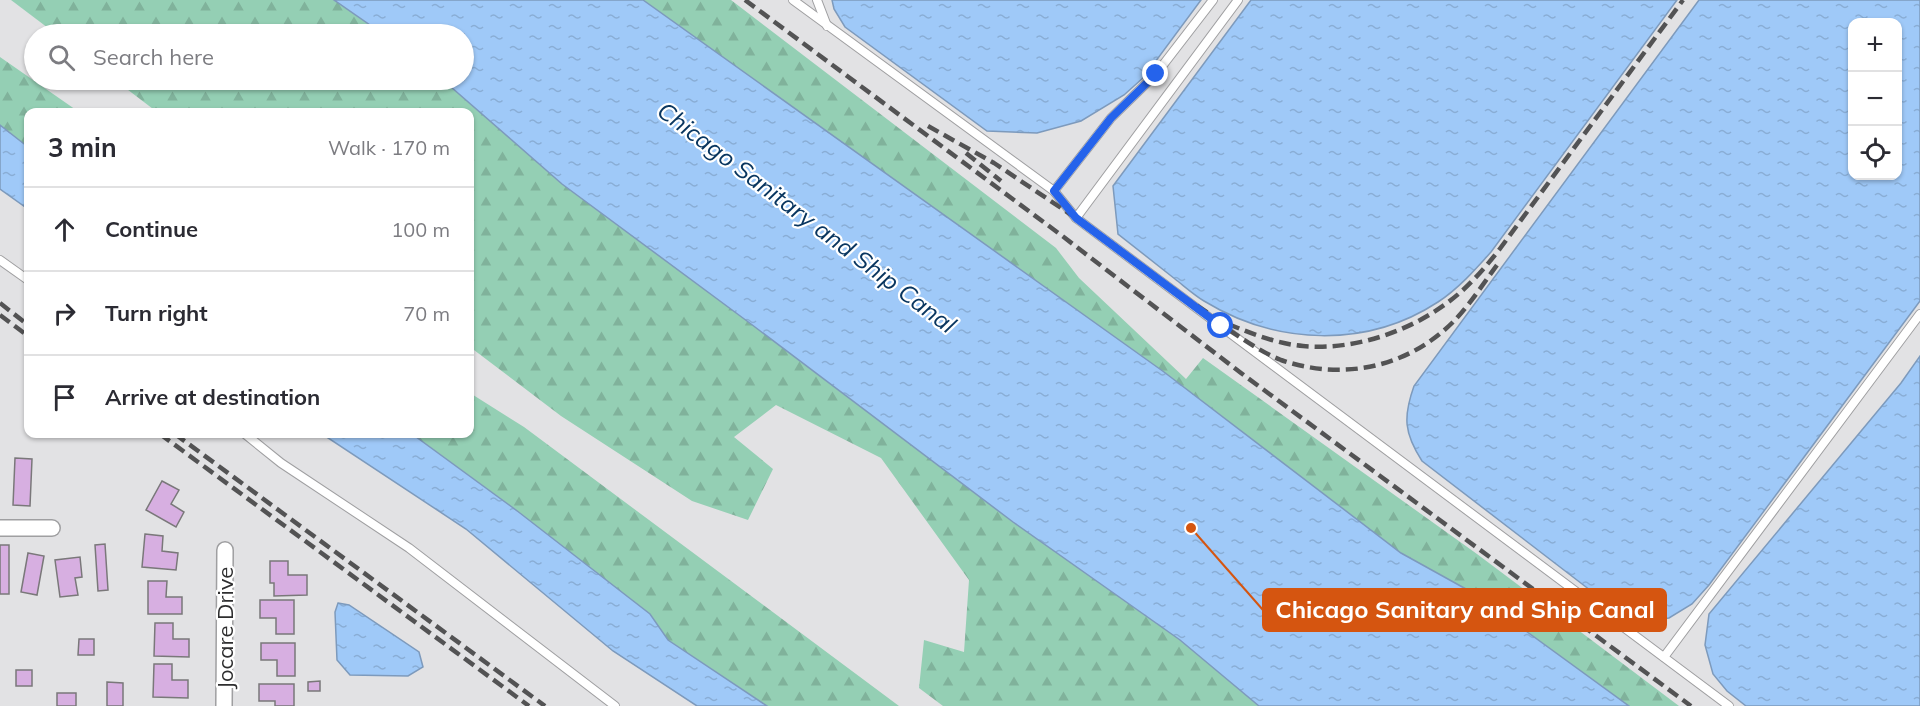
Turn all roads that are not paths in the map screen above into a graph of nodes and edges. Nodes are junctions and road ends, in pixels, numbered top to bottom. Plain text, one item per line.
1 (793, 0) edge
2 (817, 0) edge
3 (1213, 0) edge
4 (1238, 0) edge
5 (827, 26) junction
6 (1054, 191) junction
7 (1076, 218) junction
8 (0, 260) edge
9 (24, 277) edge
10 (1920, 314) edge
11 (250, 438) edge
12 (0, 528) edge
13 (52, 528) dead end
14 (225, 550) dead end
15 (1664, 657) junction
16 (224, 706) edge
17 (615, 706) edge
18 (1729, 706) edge

1 - 5 lane
2 - 5 lane
3 - 6 lane
4 - 7 lane
5 - 6 lane
6 - 7 lane
7 - 15 lane
8 - 9 lane
10 - 15 lane
11 - 17 lane
12 - 13 street
14 - 16 street, Jocare Drive
15 - 18 lane

